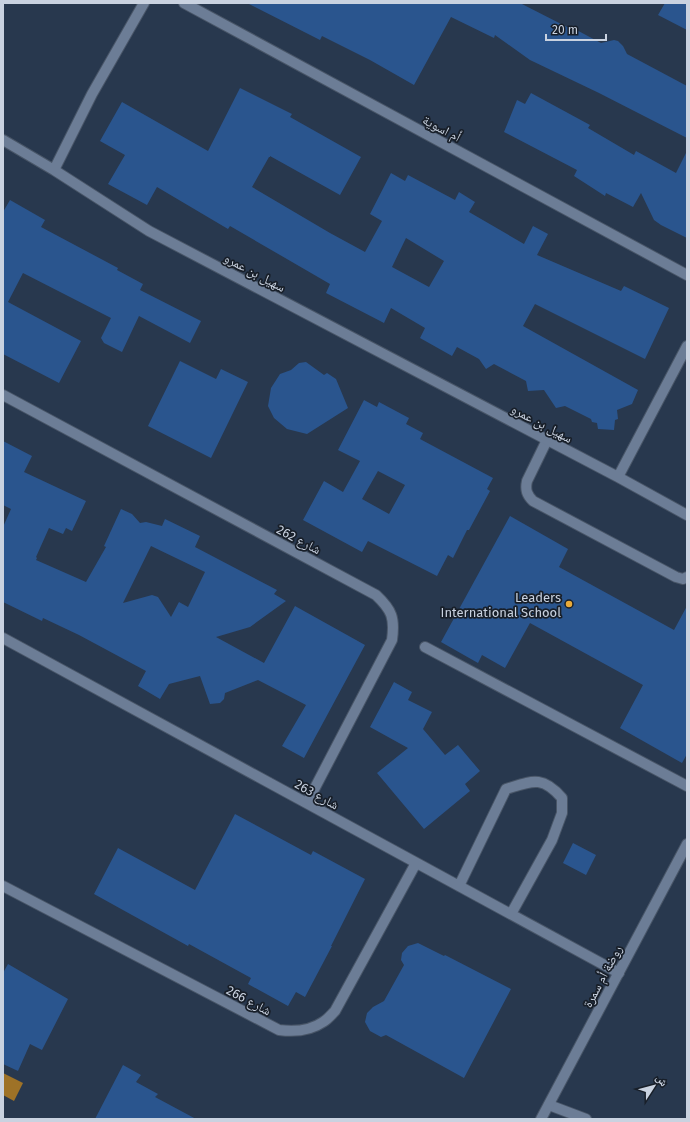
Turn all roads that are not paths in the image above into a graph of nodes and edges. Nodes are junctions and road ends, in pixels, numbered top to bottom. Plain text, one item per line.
1 (144, 3) edge
2 (184, 3) edge
3 (3, 140) edge
4 (54, 170) junction
5 (687, 275) edge
6 (687, 346) edge
7 (3, 395) edge
8 (547, 440) junction
9 (618, 477) junction
10 (687, 515) edge
11 (686, 579) edge
12 (3, 638) edge
13 (425, 647) dead end
14 (687, 786) edge
15 (307, 803) junction
16 (687, 844) edge
17 (416, 863) junction
18 (3, 886) edge
19 (459, 886) junction
20 (511, 914) junction
21 (619, 973) junction
22 (549, 1105) junction
23 (541, 1119) edge
24 (586, 1119) edge

1 - 4 street
2 - 5 street, أم اسوية
3 - 4 street, سهيل بن عمرو
4 - 8 street, سهيل بن عمرو
6 - 9 street
7 - 15 street, شارع 262
8 - 9 street, سهيل بن عمرو
8 - 11 street
9 - 10 street, سهيل بن عمرو
12 - 15 street, شارع 263
13 - 14 street
15 - 17 street, شارع 263
16 - 21 street, روضة أم سمرة
17 - 18 street, شارع 266
17 - 19 street, شارع 263
19 - 20 street, شارع 263
19 - 20 street
20 - 21 street, شارع 263
21 - 22 street, روضة أم سمرة
22 - 23 street, روضة أم سمرة
22 - 24 street

